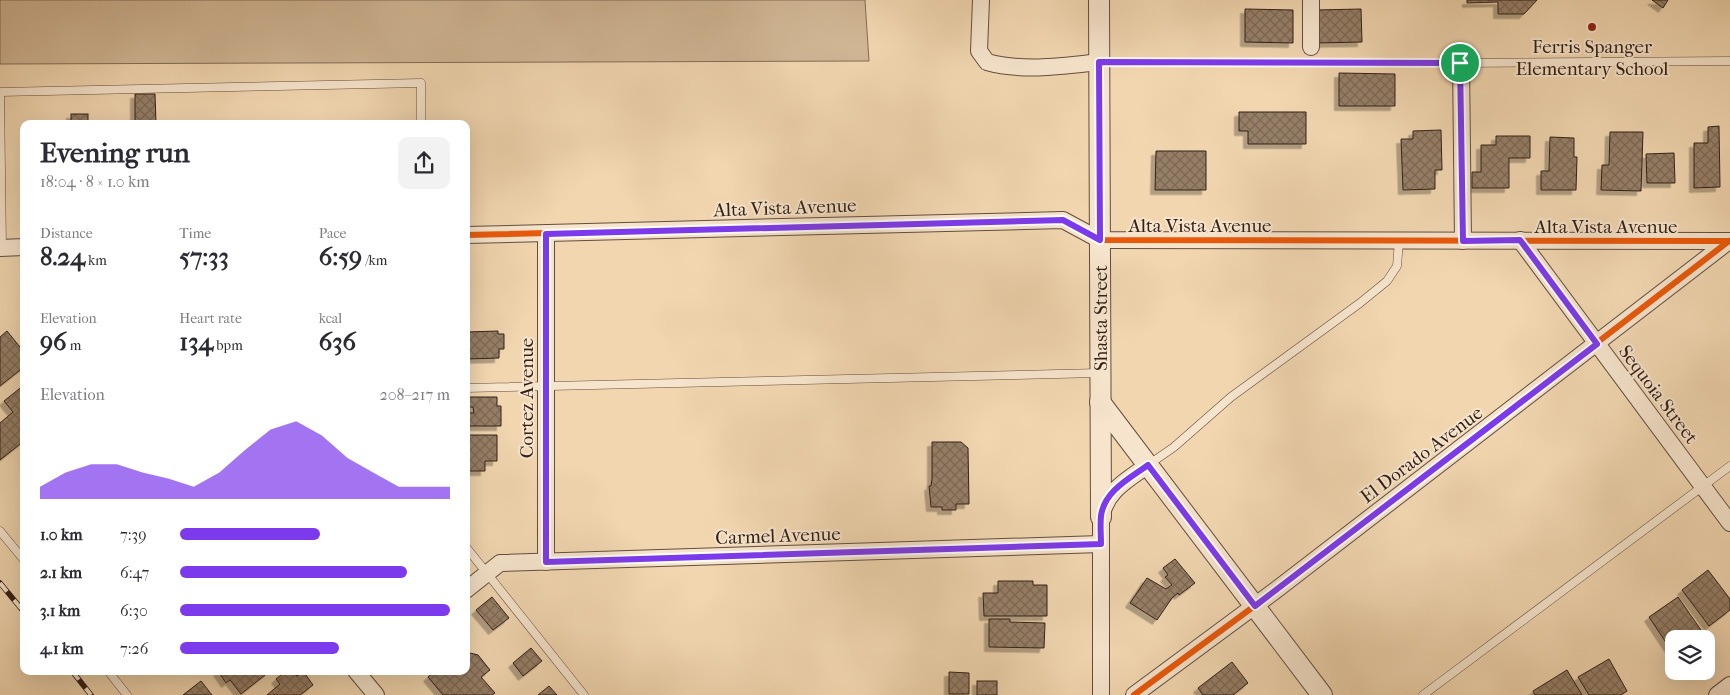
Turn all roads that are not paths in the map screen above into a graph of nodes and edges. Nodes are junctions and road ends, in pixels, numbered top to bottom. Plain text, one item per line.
1 (981, 0) edge
2 (1099, 0) edge
3 (1310, 0) edge
4 (1310, 48) dead end
5 (1730, 60) edge
6 (1099, 62) junction
7 (1460, 63) junction
8 (0, 93) edge
9 (421, 120) edge
10 (546, 234) junction
11 (470, 235) edge
12 (1100, 240) junction
13 (1520, 240) junction
14 (1399, 241) junction
15 (1463, 241) junction
16 (1730, 241) edge
17 (14, 249) edge
18 (1597, 344) junction
19 (1100, 373) junction
20 (546, 387) junction
21 (470, 388) edge
22 (1100, 402) junction
23 (1148, 465) junction
24 (1730, 466) edge
25 (1703, 487) junction
26 (1101, 517) junction
27 (1730, 523) edge
28 (0, 531) edge
29 (1101, 544) junction
30 (470, 552) edge
31 (20, 555) edge
32 (546, 562) junction
33 (487, 573) junction
34 (470, 587) edge
35 (1255, 606) junction
36 (111, 675) edge
37 (361, 675) edge
38 (1730, 685) edge
39 (127, 695) edge
40 (376, 695) edge
41 (584, 695) edge
42 (1100, 695) edge
43 (1134, 695) edge
44 (1322, 695) edge
45 (1423, 695) edge
46 (1717, 695) edge

1 - 6 street
2 - 6 street, Shasta Street
3 - 4 street
5 - 7 lane
6 - 7 lane
6 - 12 street, Shasta Street
7 - 15 street
8 - 9 lane
8 - 17 lane
10 - 11 street, Alta Vista Avenue
10 - 12 street, Alta Vista Avenue
10 - 20 street, Cortez Avenue
12 - 14 street, Alta Vista Avenue
12 - 19 street, Shasta Street
13 - 15 street, Alta Vista Avenue
13 - 16 street, Alta Vista Avenue
13 - 18 street, Sequoia Street
14 - 15 street, Alta Vista Avenue
14 - 23 lane
16 - 18 street, El Dorado Avenue
18 - 25 street, Sequoia Street
18 - 35 street, El Dorado Avenue
19 - 20 lane
19 - 22 street, Shasta Street
20 - 21 lane
20 - 32 street, Cortez Avenue
22 - 23 street
22 - 26 street, Shasta Street
23 - 26 street, Shasta Street
23 - 35 street
24 - 25 lane
25 - 27 street, Sequoia Street
25 - 45 lane
26 - 29 street, Shasta Street
28 - 31 lane
29 - 32 street, Carmel Avenue
29 - 42 street, Shasta Street
30 - 33 lane
32 - 33 street, Carmel Avenue
33 - 34 street, Carmel Avenue
33 - 41 lane
35 - 43 street, El Dorado Avenue
35 - 44 street
36 - 39 lane
37 - 40 street
38 - 46 street

